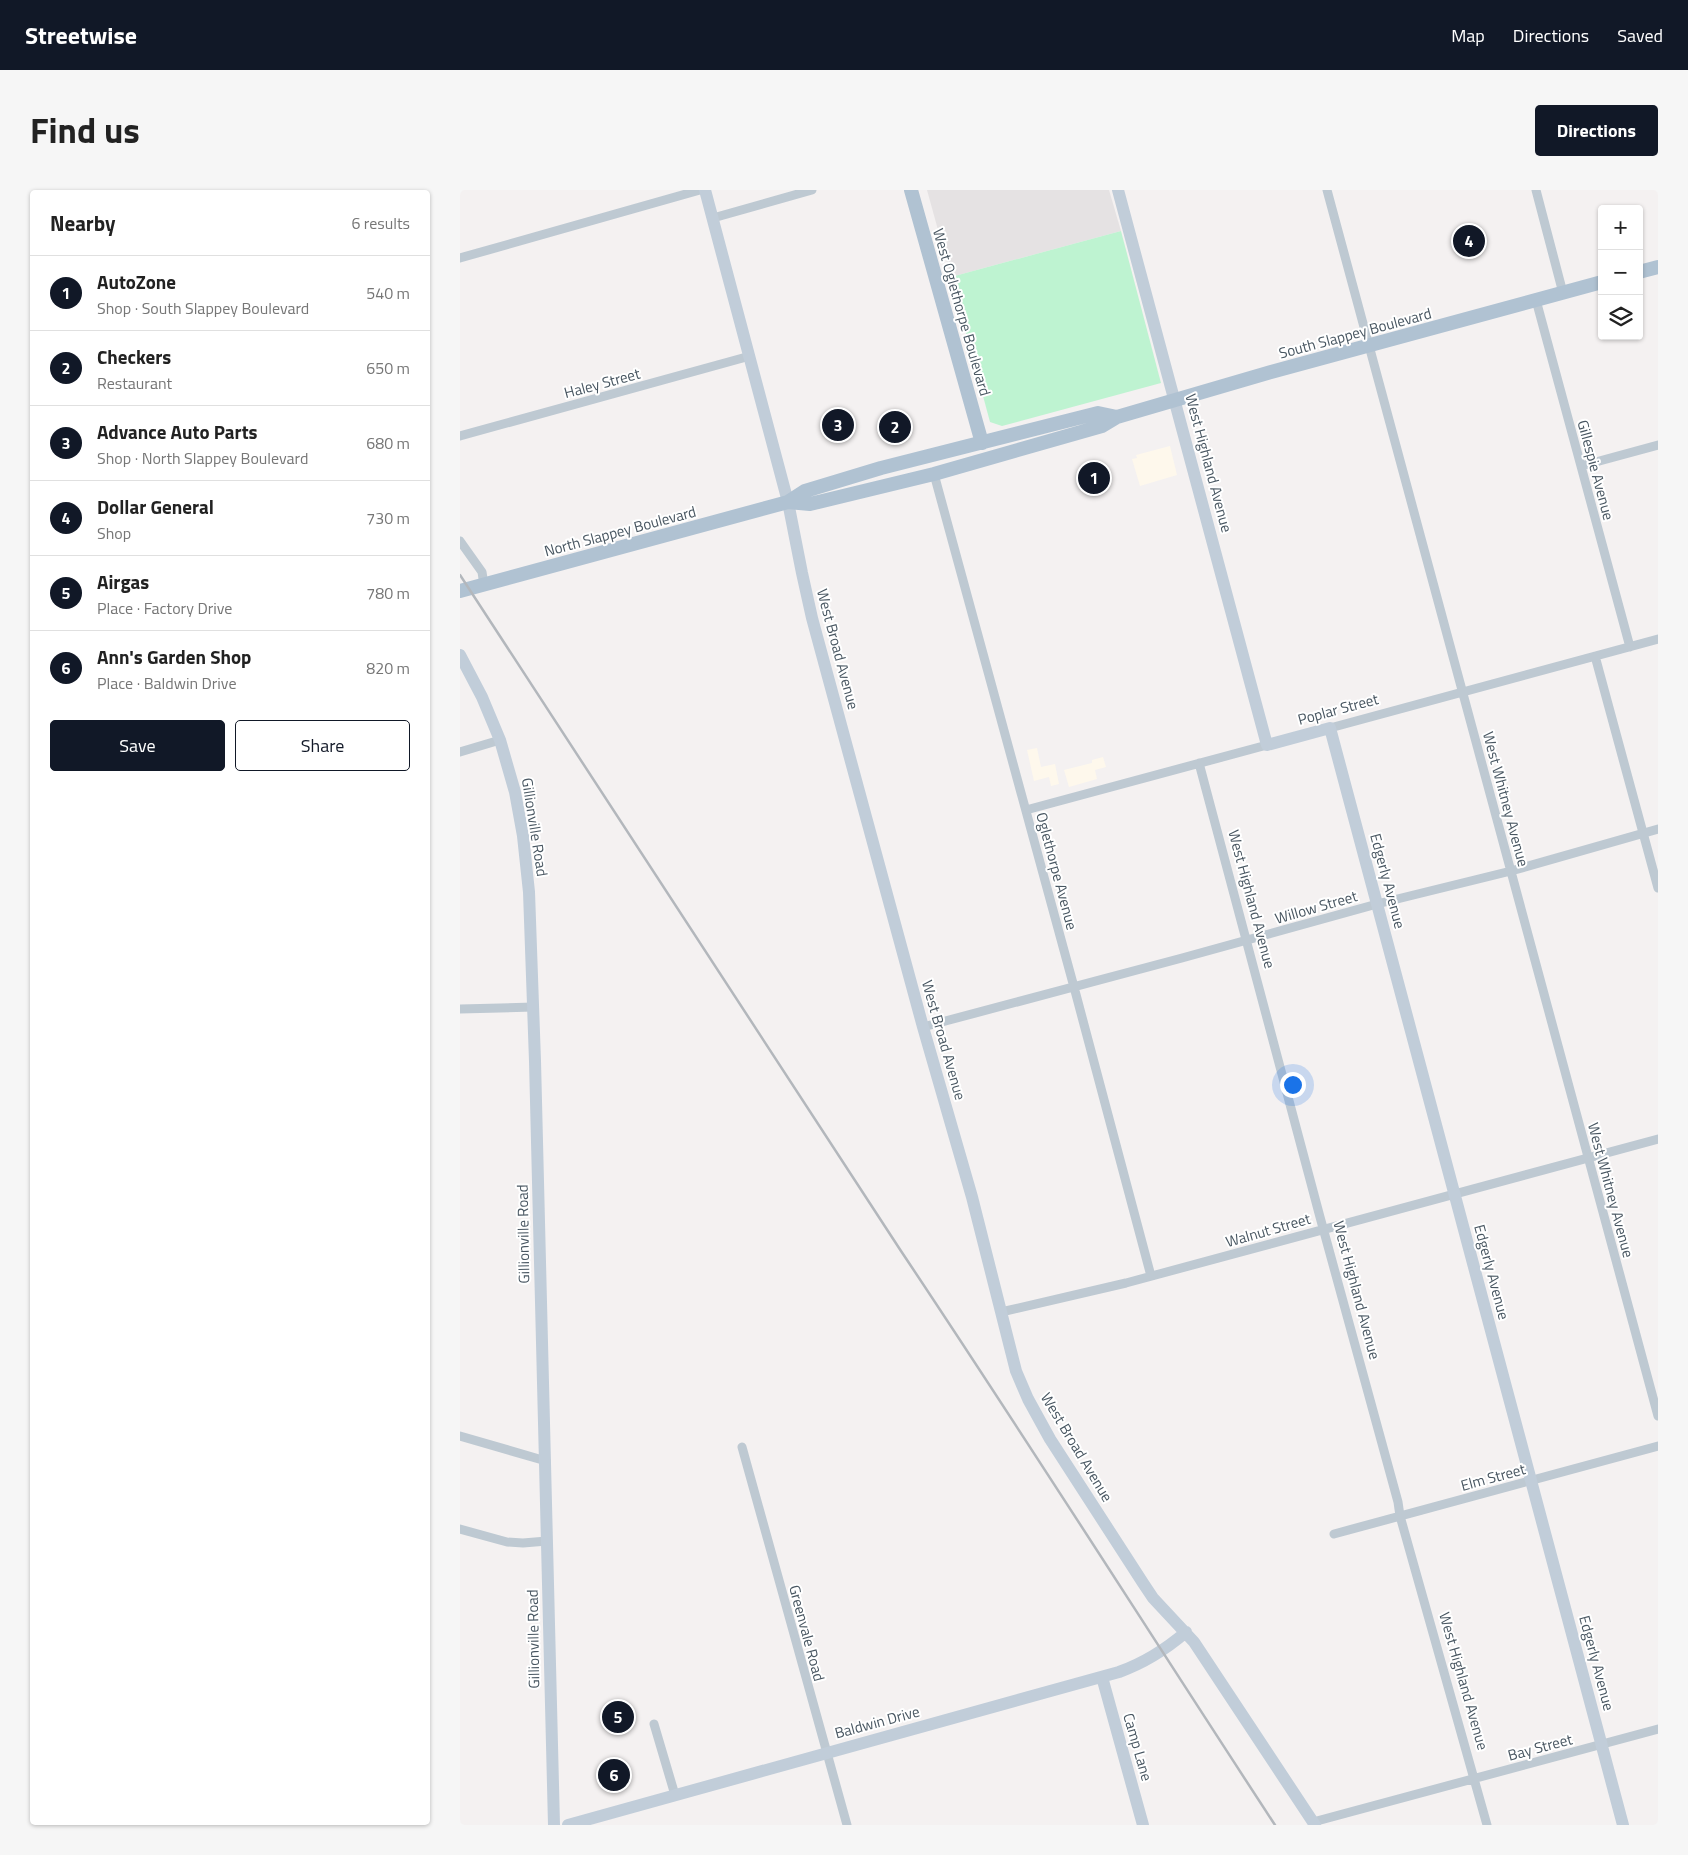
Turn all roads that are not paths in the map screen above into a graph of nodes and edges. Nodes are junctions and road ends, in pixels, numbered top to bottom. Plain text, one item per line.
1 (700, 190) edge
2 (705, 190) edge
3 (812, 190) edge
4 (911, 190) edge
5 (1118, 190) edge
6 (1327, 190) edge
7 (1536, 190) edge
8 (712, 218) junction
9 (460, 258) edge
10 (1658, 267) edge
11 (1643, 271) edge
12 (1598, 283) edge
13 (1563, 293) junction
14 (1536, 300) junction
15 (1370, 345) junction
16 (750, 356) junction
17 (1176, 400) junction
18 (1117, 417) junction
19 (460, 436) edge
20 (982, 443) junction
21 (1658, 444) edge
22 (1011, 452) junction
23 (962, 466) junction
24 (1581, 466) junction
25 (934, 474) junction
26 (788, 502) junction
27 (460, 541) edge
28 (484, 585) junction
29 (461, 593) edge
30 (1658, 639) edge
31 (1630, 647) junction
32 (460, 655) edge
33 (1595, 656) junction
34 (1463, 692) junction
35 (1330, 728) junction
36 (500, 740) junction
37 (1266, 745) junction
38 (460, 752) edge
39 (1199, 763) junction
40 (1026, 810) junction
41 (1658, 829) edge
42 (1643, 833) junction
43 (1511, 871) junction
44 (1658, 888) edge
45 (1377, 904) junction
46 (1246, 940) junction
47 (1074, 987) junction
48 (533, 1006) junction
49 (460, 1009) edge
50 (923, 1027) junction
51 (1658, 1139) edge
52 (1588, 1157) junction
53 (1454, 1193) junction
54 (1324, 1228) junction
55 (1151, 1276) junction
56 (1001, 1312) junction
57 (1658, 1416) edge
58 (460, 1436) edge
59 (1658, 1446) edge
60 (742, 1447) dead end
61 (546, 1461) junction
62 (1531, 1481) junction
63 (1400, 1516) junction
64 (460, 1530) edge
65 (1334, 1534) dead end
66 (547, 1541) junction
67 (1186, 1632) junction
68 (1102, 1677) junction
69 (654, 1724) dead end
70 (1658, 1729) edge
71 (1602, 1744) junction
72 (827, 1753) junction
73 (1475, 1778) junction
74 (675, 1795) junction
75 (1314, 1824) edge
76 (554, 1825) edge
77 (568, 1825) edge
78 (847, 1825) edge
79 (1143, 1825) edge
80 (1487, 1825) edge
81 (1623, 1825) edge

1 - 9 street
2 - 8 street, West Broad Avenue
3 - 8 street
4 - 20 main road, West Oglethorpe Boulevard
5 - 17 street, West Highland Avenue
6 - 15 street, West Whitney Avenue
7 - 13 street
8 - 16 street, West Broad Avenue
10 - 11 main road
12 - 13 main road, South Slappey Boulevard
13 - 14 main road, South Slappey Boulevard
14 - 15 main road, South Slappey Boulevard
14 - 24 street, Gillespie Avenue
15 - 17 main road, South Slappey Boulevard
15 - 34 street, West Whitney Avenue
16 - 19 street, Haley Street
16 - 26 street, West Broad Avenue
17 - 18 main road, South Slappey Boulevard
17 - 37 street, West Highland Avenue
18 - 20 main road, South Slappey Boulevard
18 - 22 main road, South Slappey Boulevard
20 - 22 main road
20 - 23 main road
20 - 26 main road, North Slappey Boulevard
21 - 24 street
22 - 23 main road, South Slappey Boulevard
23 - 25 main road, North Slappey Boulevard
24 - 31 street, Gillespie Avenue
25 - 26 main road, North Slappey Boulevard
25 - 40 street, Oglethorpe Avenue
26 - 28 main road, North Slappey Boulevard
26 - 50 street, West Broad Avenue
27 - 28 street
28 - 29 main road, North Slappey Boulevard
30 - 31 street, Poplar Street
31 - 33 street, Poplar Street
32 - 36 street, Gillionville Road
33 - 34 street, Poplar Street
33 - 42 street
34 - 35 street, Poplar Street
34 - 43 street, West Whitney Avenue
35 - 37 street, Poplar Street
35 - 45 street, Edgerly Avenue
36 - 38 street
36 - 48 street, Gillionville Road
37 - 39 street, Poplar Street
39 - 40 street, Poplar Street
39 - 46 street, West Highland Avenue
40 - 47 street, Oglethorpe Avenue
41 - 42 street, Willow Street
42 - 43 street, Willow Street
42 - 44 street
43 - 45 street, Willow Street
43 - 52 street, West Whitney Avenue
45 - 46 street, Willow Street
45 - 53 street, Edgerly Avenue
46 - 47 street, Willow Street
46 - 54 street, West Highland Avenue
47 - 50 street, Willow Street
47 - 55 street, Oglethorpe Avenue
48 - 49 street
48 - 61 street, Gillionville Road
50 - 56 street, West Broad Avenue
51 - 52 street, Walnut Street
52 - 53 street, Walnut Street
52 - 57 street, West Whitney Avenue
53 - 54 street, Walnut Street
53 - 62 street, Edgerly Avenue
54 - 55 street, Walnut Street
54 - 63 street, West Highland Avenue
55 - 56 street, Walnut Street
56 - 67 street, West Broad Avenue
58 - 61 street
59 - 62 street, Elm Street
60 - 72 street, Greenvale Road
61 - 66 street, Gillionville Road
62 - 63 street, Elm Street
62 - 71 street, Edgerly Avenue
63 - 65 street, Elm Street
63 - 73 street, West Highland Avenue
64 - 66 street
66 - 76 street, Gillionville Road
67 - 68 street, Baldwin Drive
67 - 75 street, West Broad Avenue
68 - 72 street, Baldwin Drive
68 - 79 street, Camp Lane
69 - 74 street
70 - 71 street, Bay Street
71 - 73 street, Bay Street
71 - 81 street, Edgerly Avenue
72 - 74 street, Baldwin Drive
72 - 78 street, Greenvale Road
73 - 75 street, Bay Street
73 - 80 street, West Highland Avenue
74 - 77 street, Baldwin Drive

